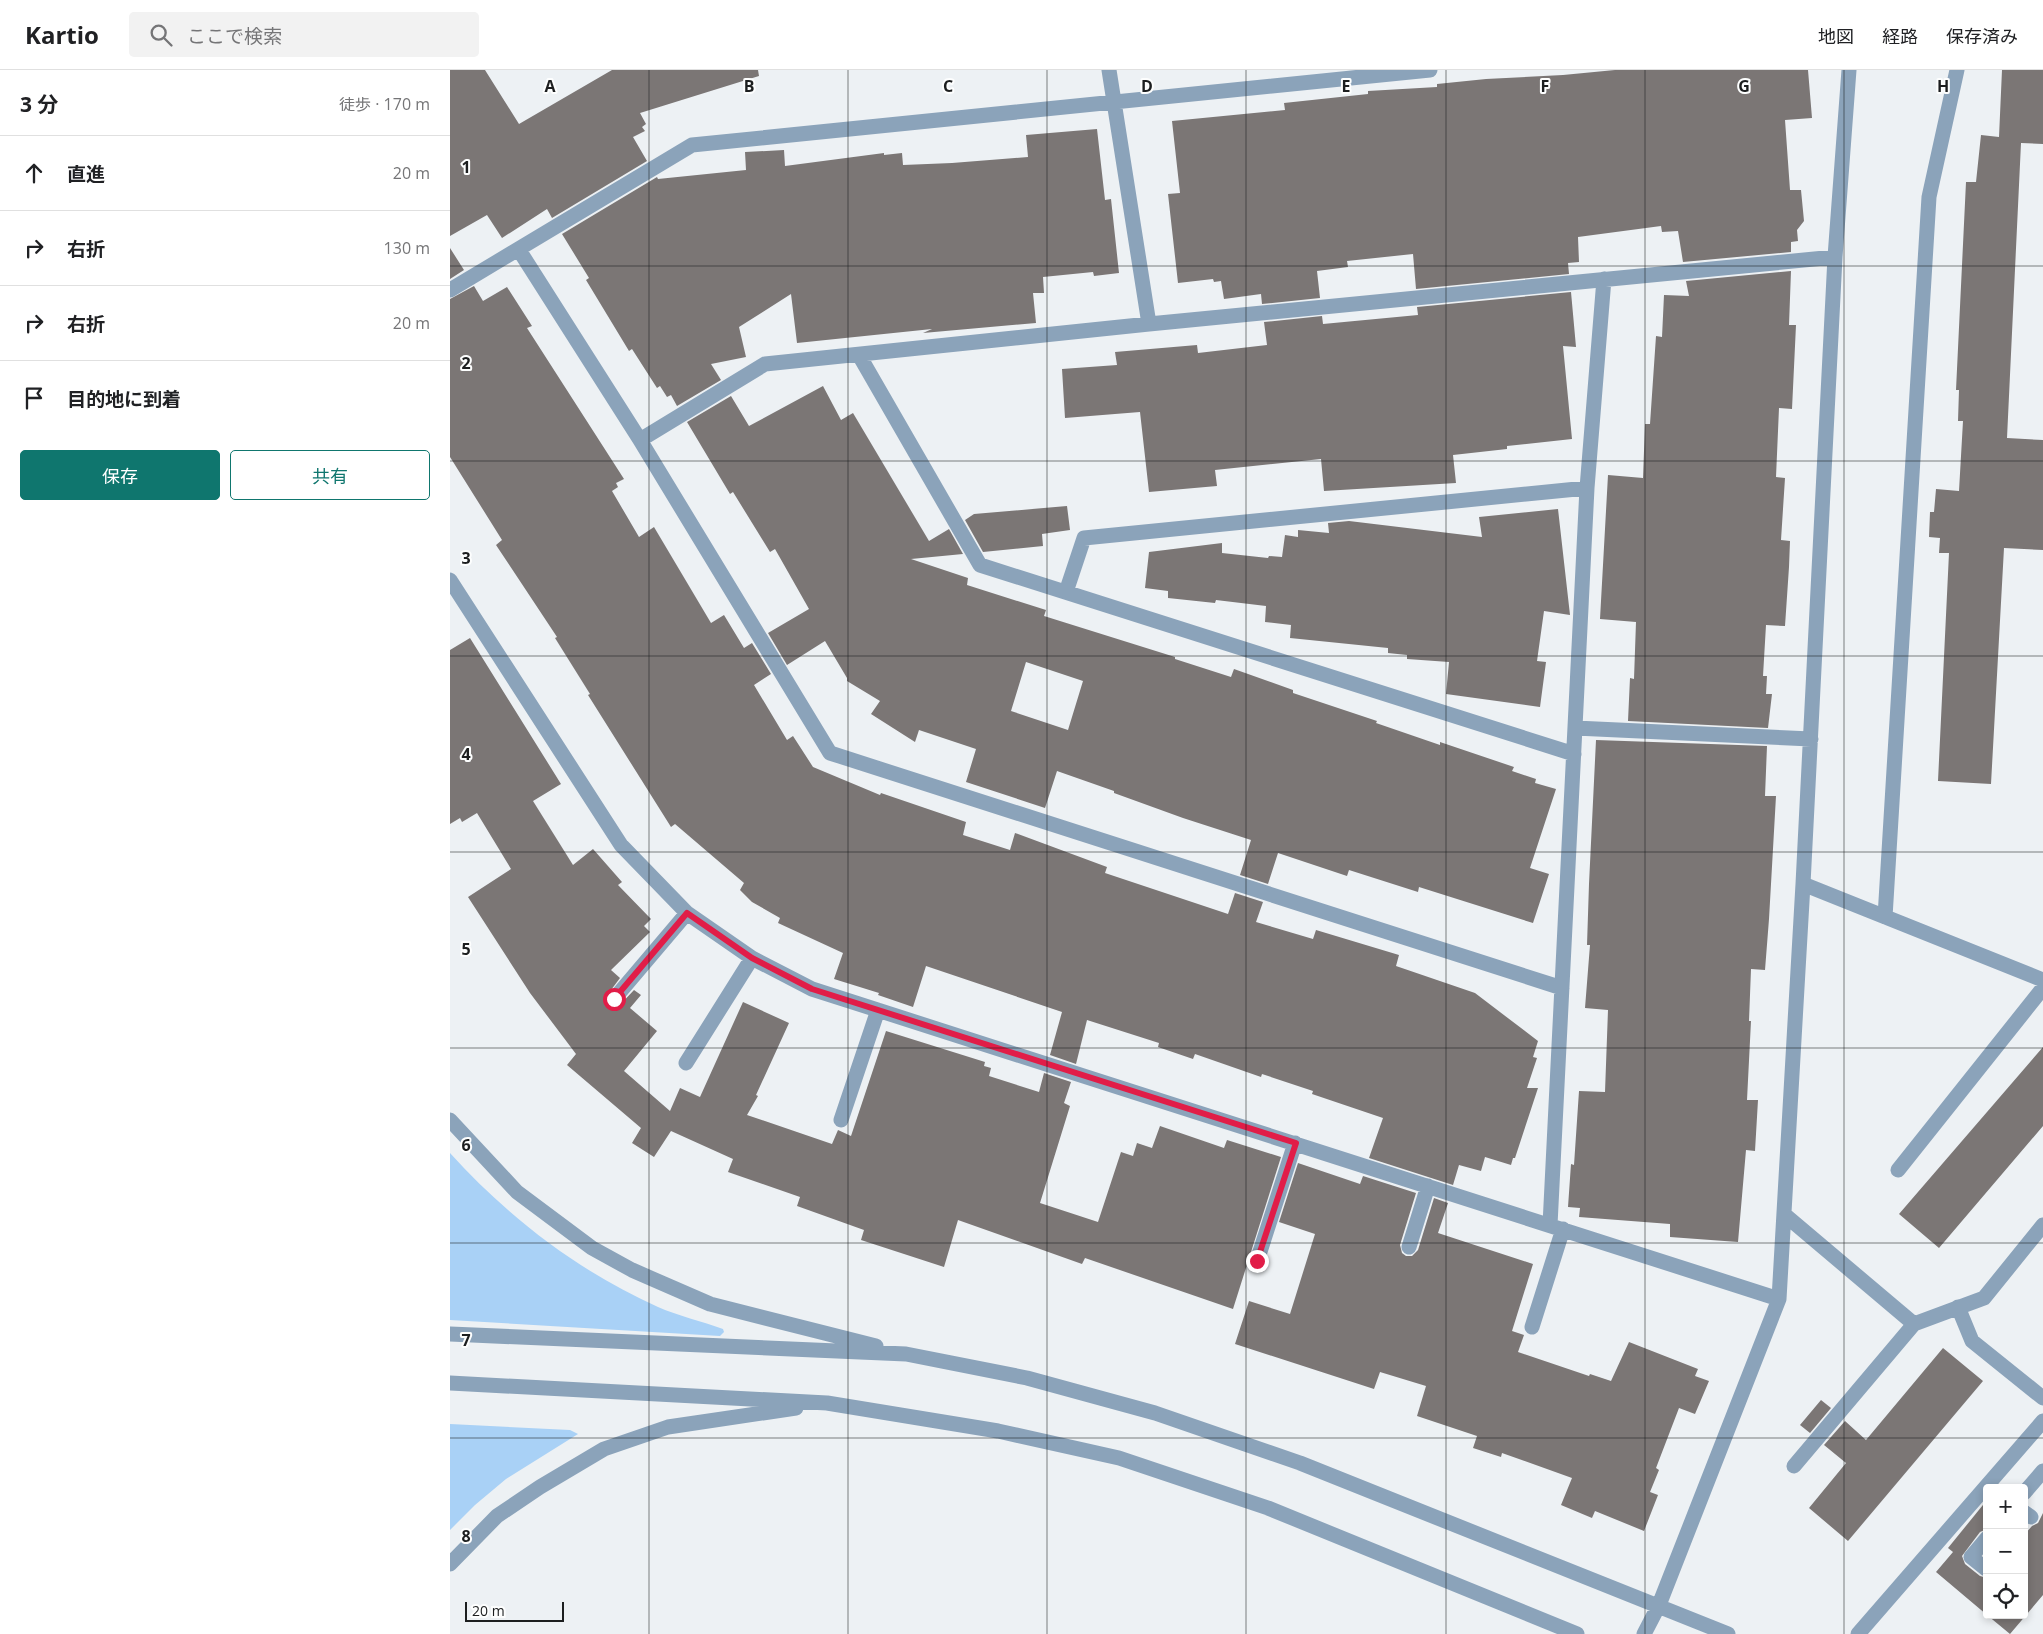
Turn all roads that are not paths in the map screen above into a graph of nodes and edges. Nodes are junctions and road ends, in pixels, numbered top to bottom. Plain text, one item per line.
1 (1109, 70) edge
2 (1430, 70) edge
3 (1849, 70) edge
4 (1957, 70) edge
5 (1114, 102) junction
6 (519, 250) junction
7 (1835, 257) junction
8 (1604, 279) junction
9 (450, 290) edge
10 (1149, 324) junction
11 (859, 355) junction
12 (640, 440) junction
13 (1587, 488) junction
14 (450, 580) edge
15 (1066, 592) junction
16 (1575, 728) junction
17 (1811, 739) junction
18 (1574, 754) junction
19 (1803, 884) junction
20 (687, 913) junction
21 (1884, 917) junction
22 (752, 958) junction
23 (2043, 980) edge
24 (1562, 988) junction
25 (2043, 988) edge
26 (614, 999) dead end
27 (878, 1010) junction
28 (686, 1063) dead end
29 (450, 1120) edge
30 (841, 1120) dead end
31 (1296, 1143) junction
32 (1898, 1170) dead end
33 (1428, 1186) junction
34 (1785, 1214) junction
35 (2043, 1225) edge
36 (1557, 1227) junction
37 (1409, 1247) dead end
38 (1257, 1261) dead end
39 (1779, 1299) junction
40 (1958, 1307) junction
41 (1914, 1324) junction
42 (1532, 1327) dead end
43 (450, 1334) edge
44 (906, 1354) junction
45 (450, 1383) edge
46 (2043, 1398) edge
47 (827, 1403) junction
48 (2043, 1421) edge
49 (1794, 1466) dead end
50 (2043, 1471) edge
51 (1991, 1484) edge
52 (2028, 1488) edge
53 (1983, 1494) edge
54 (1983, 1543) edge
55 (450, 1564) edge
56 (1983, 1567) edge
57 (1658, 1605) junction
58 (1576, 1634) edge
59 (1644, 1634) edge
60 (1728, 1634) edge
61 (1858, 1634) edge

1 - 5 street
2 - 5 street
3 - 7 street
4 - 21 street
5 - 6 street
5 - 10 street
6 - 9 street
6 - 12 street
7 - 8 street
7 - 17 street
8 - 10 street
8 - 13 street
10 - 11 street
11 - 12 street
11 - 15 street
12 - 24 street
13 - 15 street
13 - 16 street
14 - 20 street
15 - 18 street
16 - 17 street
16 - 18 street
17 - 19 street
18 - 24 street
19 - 21 street
19 - 34 street
20 - 22 street
20 - 26 street
21 - 23 street
22 - 27 street
22 - 28 street
24 - 36 street
25 - 32 street
27 - 30 street
27 - 31 street
29 - 44 street
31 - 33 street
31 - 38 street
33 - 36 street
33 - 37 street
34 - 39 street
34 - 41 street
35 - 40 street
36 - 39 street
36 - 42 street
39 - 57 street
40 - 41 street
40 - 46 street
41 - 49 street
43 - 44 street
44 - 57 street
45 - 47 street
47 - 55 street
47 - 58 street
48 - 51 street
50 - 52 street
53 - 61 street
54 - 56 street
57 - 59 street
57 - 60 street

